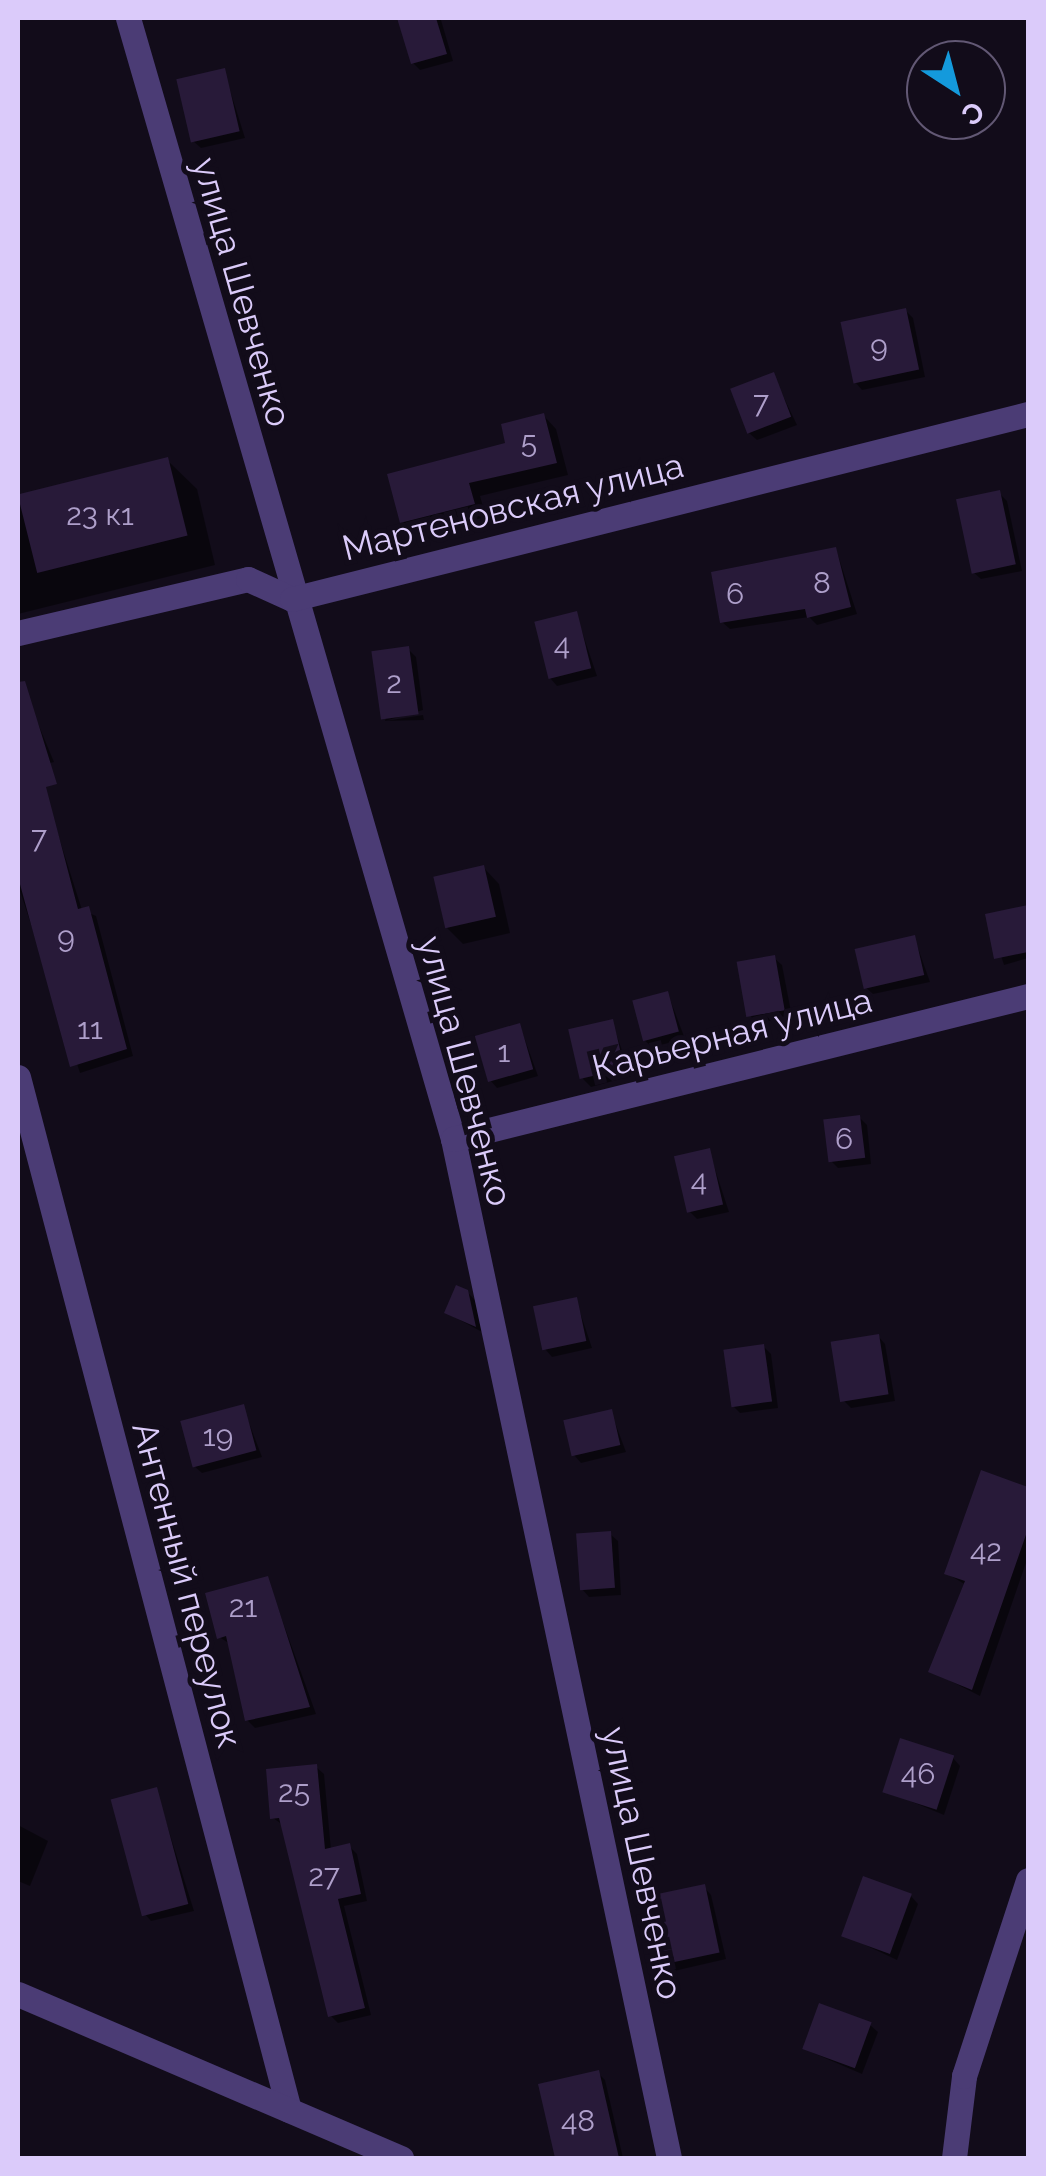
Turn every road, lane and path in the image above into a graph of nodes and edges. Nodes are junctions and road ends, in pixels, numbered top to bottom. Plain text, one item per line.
1 (135, 19) edge
2 (1028, 414) edge
3 (292, 598) junction
4 (18, 632) edge
5 (1028, 996) edge
6 (18, 1077) edge
7 (453, 1139) junction
8 (1028, 1880) edge
9 (18, 1994) edge
10 (289, 2110) junction
11 (402, 2158) edge
12 (670, 2158) edge
13 (954, 2158) edge

1 - 3 street, улица Шевченко
2 - 3 street, Мартеновская улица
3 - 4 street
3 - 7 street, улица Шевченко
5 - 7 street, Карьерная улица
6 - 10 street, Антенный переулок
7 - 12 street, улица Шевченко
8 - 13 street
9 - 10 street
10 - 11 street

